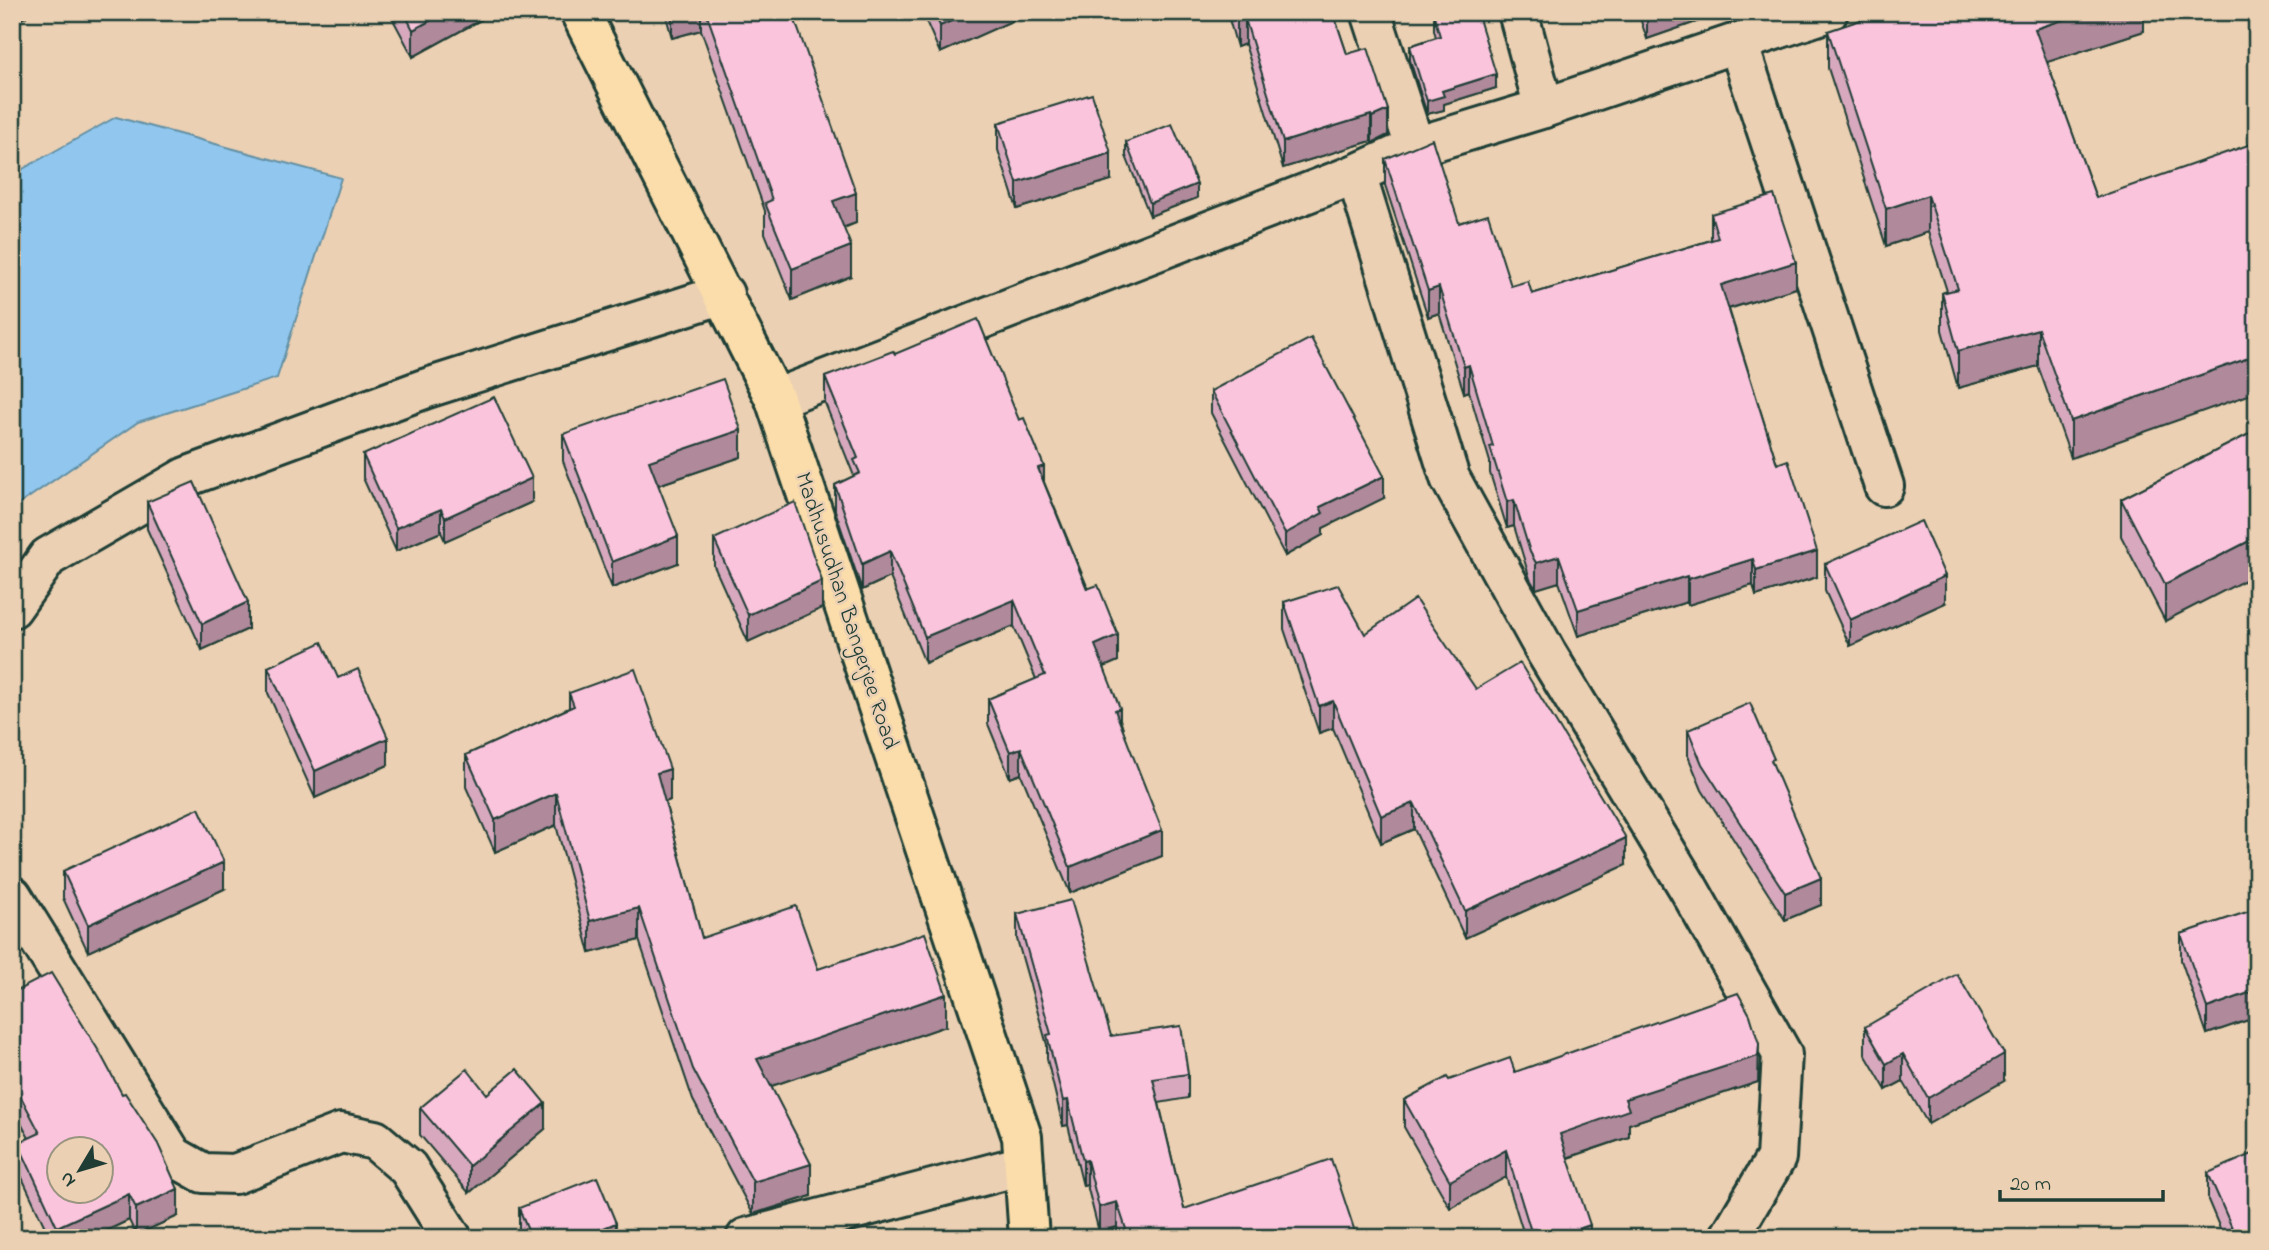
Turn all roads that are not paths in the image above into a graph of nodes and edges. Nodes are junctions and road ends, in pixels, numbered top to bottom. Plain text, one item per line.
1 (580, 12) edge
2 (1371, 12) edge
3 (1518, 12) edge
4 (1828, 12) edge
5 (1738, 43) junction
6 (1544, 108) junction
7 (1415, 147) junction
8 (1356, 174) junction
9 (724, 294) junction
10 (775, 398) junction
11 (1884, 486) dead end
12 (12, 608) edge
13 (12, 896) edge
14 (1024, 1165) junction
15 (452, 1238) edge
16 (746, 1238) edge
17 (1029, 1238) edge
18 (1729, 1238) edge

1 - 9 main road, Madhusudhan Bangerjee Road
2 - 7 street
3 - 6 street
4 - 5 street
5 - 6 street
5 - 11 street
6 - 7 street
7 - 8 street
8 - 10 street
8 - 18 street
9 - 10 main road, Madhusudhan Bangerjee Road
9 - 12 street
10 - 14 main road, Madhusudhan Bangerjee Road
13 - 15 street
14 - 16 street
14 - 17 main road, Madhusudhan Bangerjee Road

